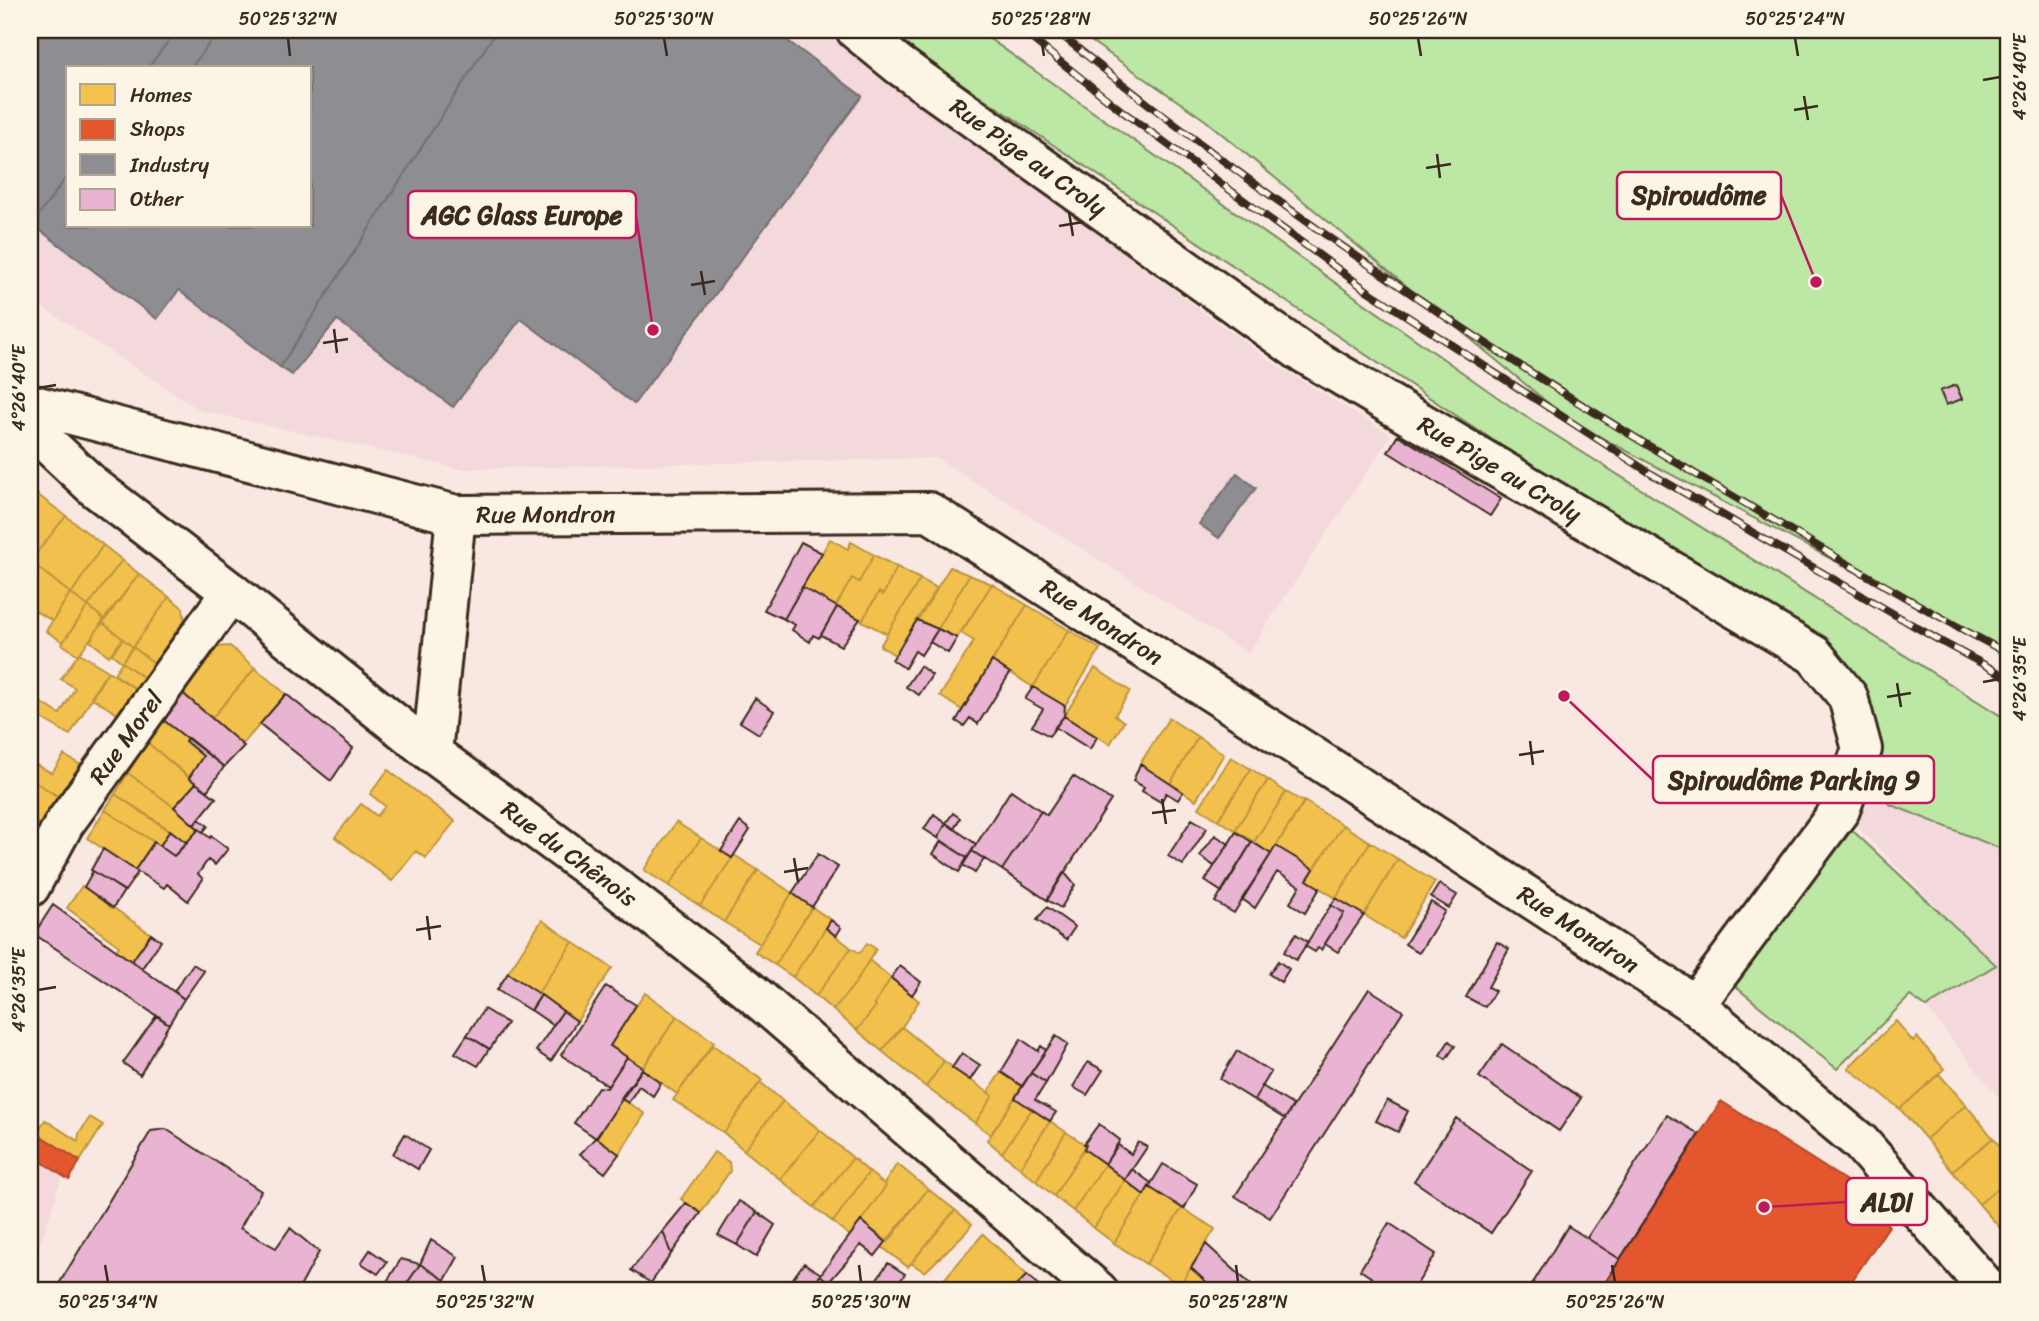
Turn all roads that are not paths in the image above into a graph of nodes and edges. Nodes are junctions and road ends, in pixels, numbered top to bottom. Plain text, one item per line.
1 (856, 30) edge
2 (30, 404) edge
3 (30, 428) edge
4 (456, 515) junction
5 (231, 592) junction
6 (432, 753) junction
7 (30, 887) edge
8 (1695, 1005) junction
9 (1098, 1291) edge
10 (1990, 1291) edge

1 - 8 street, Rue Pige au Croly
2 - 4 street, Rue Mondron
3 - 5 street, Rue du Chênois
4 - 6 street
4 - 8 street, Rue Mondron
5 - 6 street, Rue du Chênois
5 - 7 street, Rue Morel
6 - 9 street, Rue du Chênois
8 - 10 street, Rue Mondron

